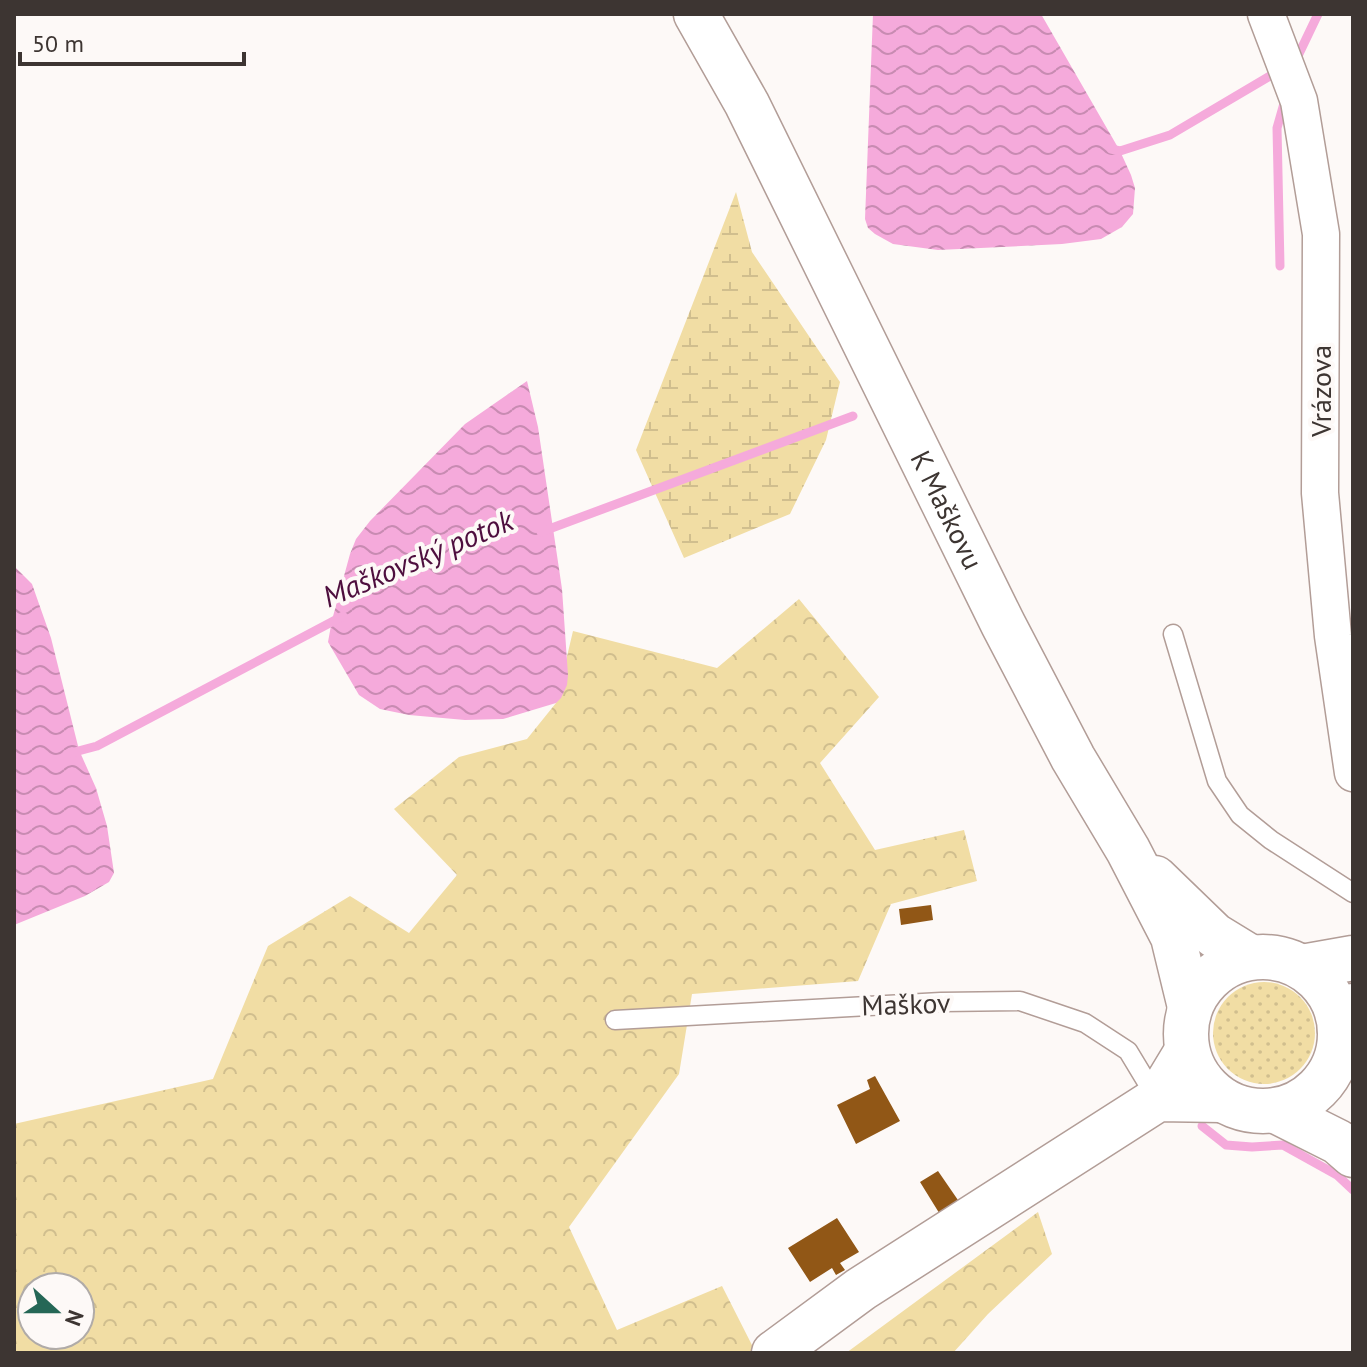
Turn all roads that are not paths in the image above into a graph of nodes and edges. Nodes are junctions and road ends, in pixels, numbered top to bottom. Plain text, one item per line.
1 (696, 14) edge
2 (1266, 14) edge
3 (1173, 634) dead end
4 (1353, 773) edge
5 (1128, 850) junction
6 (1353, 893) edge
7 (1250, 957) junction
8 (1353, 958) edge
9 (1302, 967) junction
10 (1190, 1007) junction
11 (615, 1020) dead end
12 (1342, 1033) edge
13 (1187, 1051) junction
14 (1158, 1099) junction
15 (1222, 1100) junction
16 (1353, 1104) edge
17 (1276, 1111) junction
18 (1353, 1155) edge
19 (774, 1353) edge

1 - 5 main road, K Maškovu
2 - 4 street, Vrázova
3 - 6 lane
5 - 7 main road
5 - 10 main road, K Maškovu
7 - 9 main road
7 - 10 main road
8 - 9 main road
9 - 12 main road
10 - 13 main road
11 - 14 lane, Maškov
12 - 16 main road
12 - 17 main road
13 - 14 main road
13 - 15 main road
14 - 15 main road
14 - 19 main road
15 - 17 main road
17 - 18 main road

